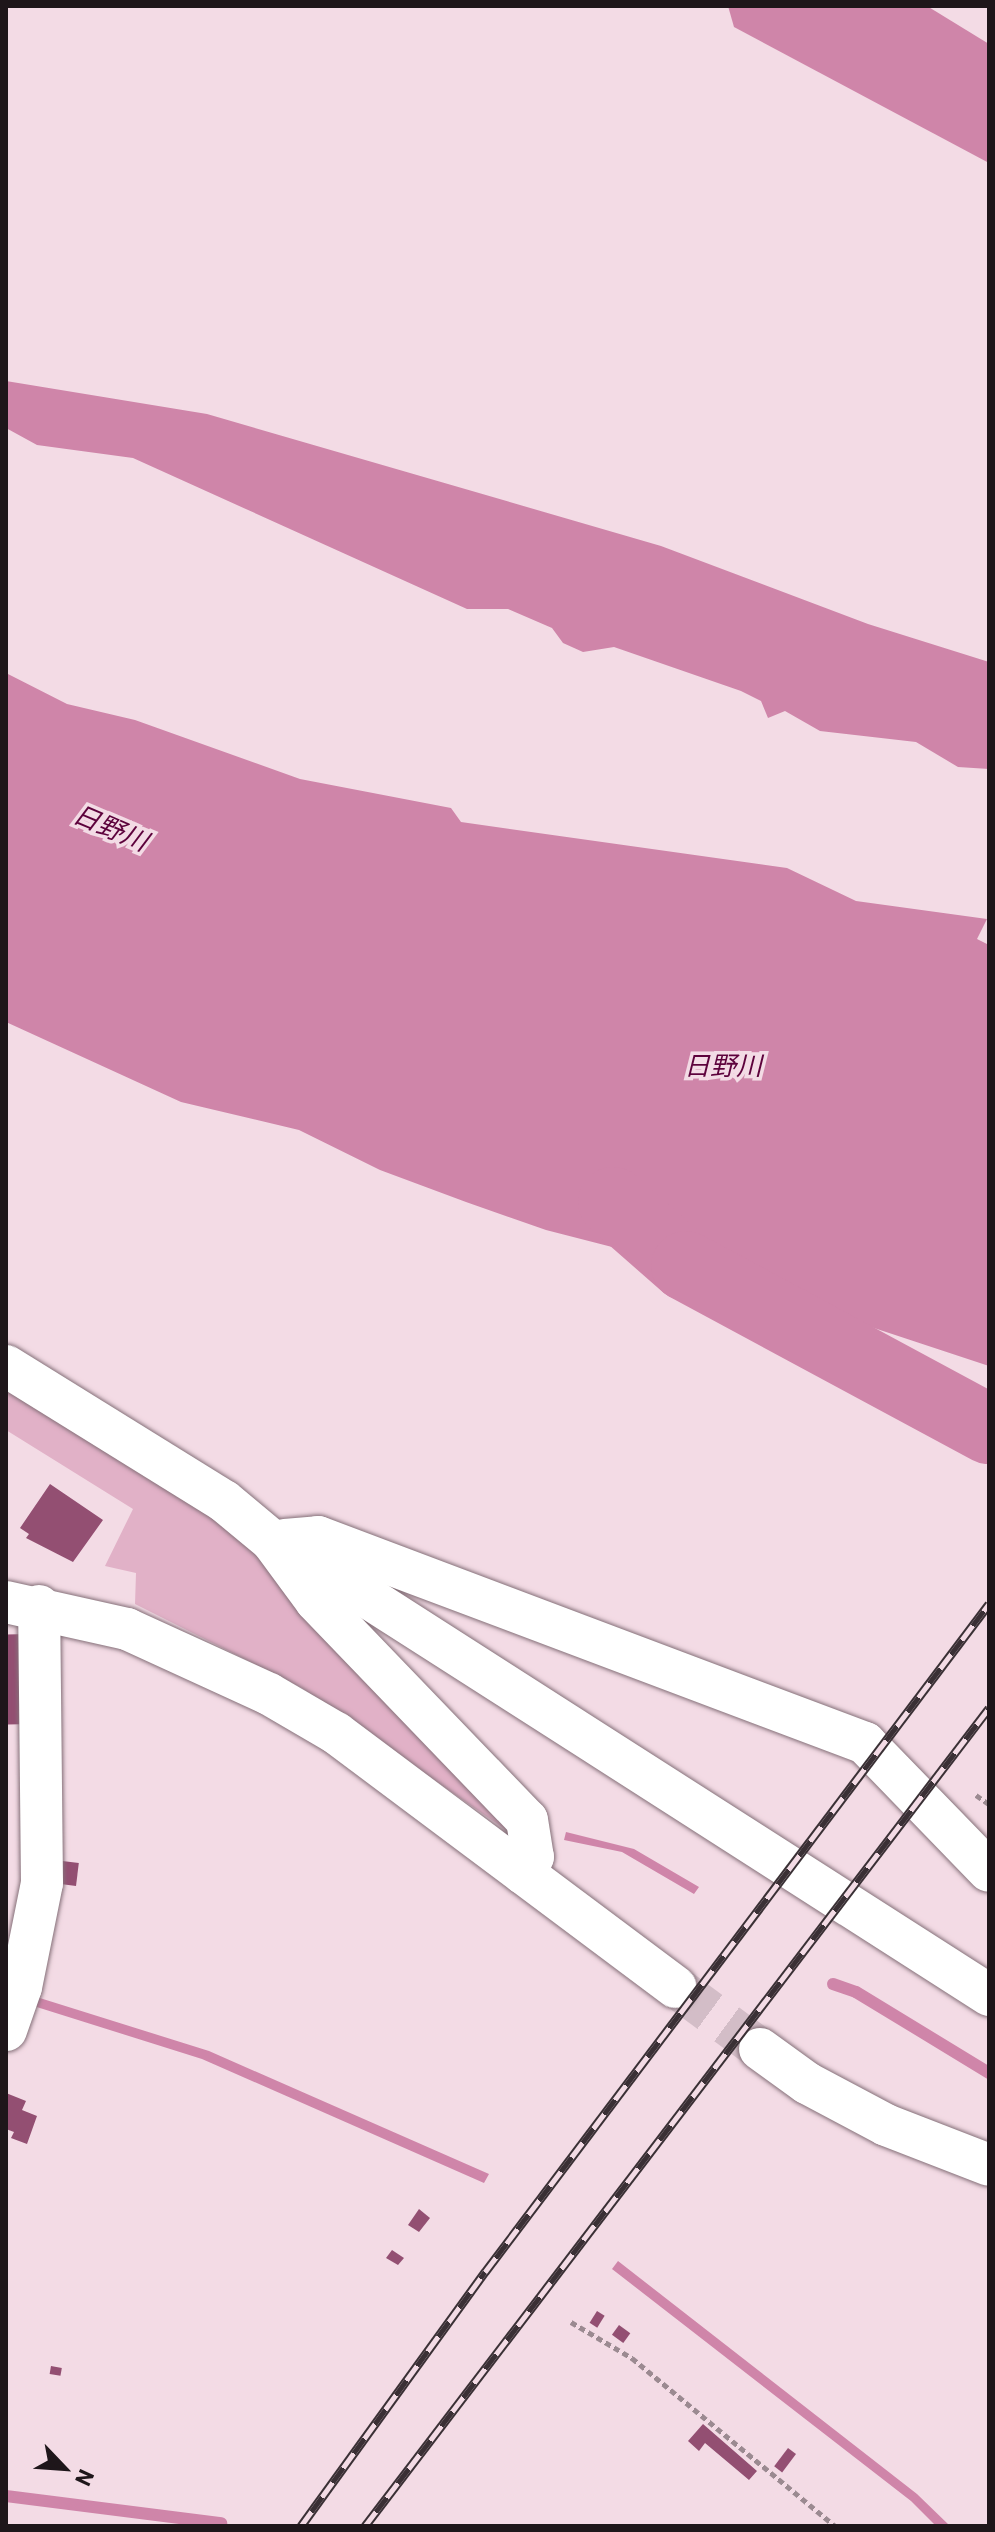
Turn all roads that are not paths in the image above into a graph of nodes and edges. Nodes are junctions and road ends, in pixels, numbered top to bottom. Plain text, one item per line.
1 (6, 1366) edge
2 (272, 1541) junction
3 (22, 1604) edge
4 (989, 1871) edge
5 (523, 1873) junction
6 (676, 1987) tunnel mouth
7 (989, 1995) edge
8 (14, 2007) edge
9 (760, 2049) tunnel mouth
10 (989, 2165) edge

1 - 2 street
2 - 4 street
2 - 5 street
2 - 7 street
3 - 5 street
3 - 8 street
5 - 6 street
9 - 10 street

